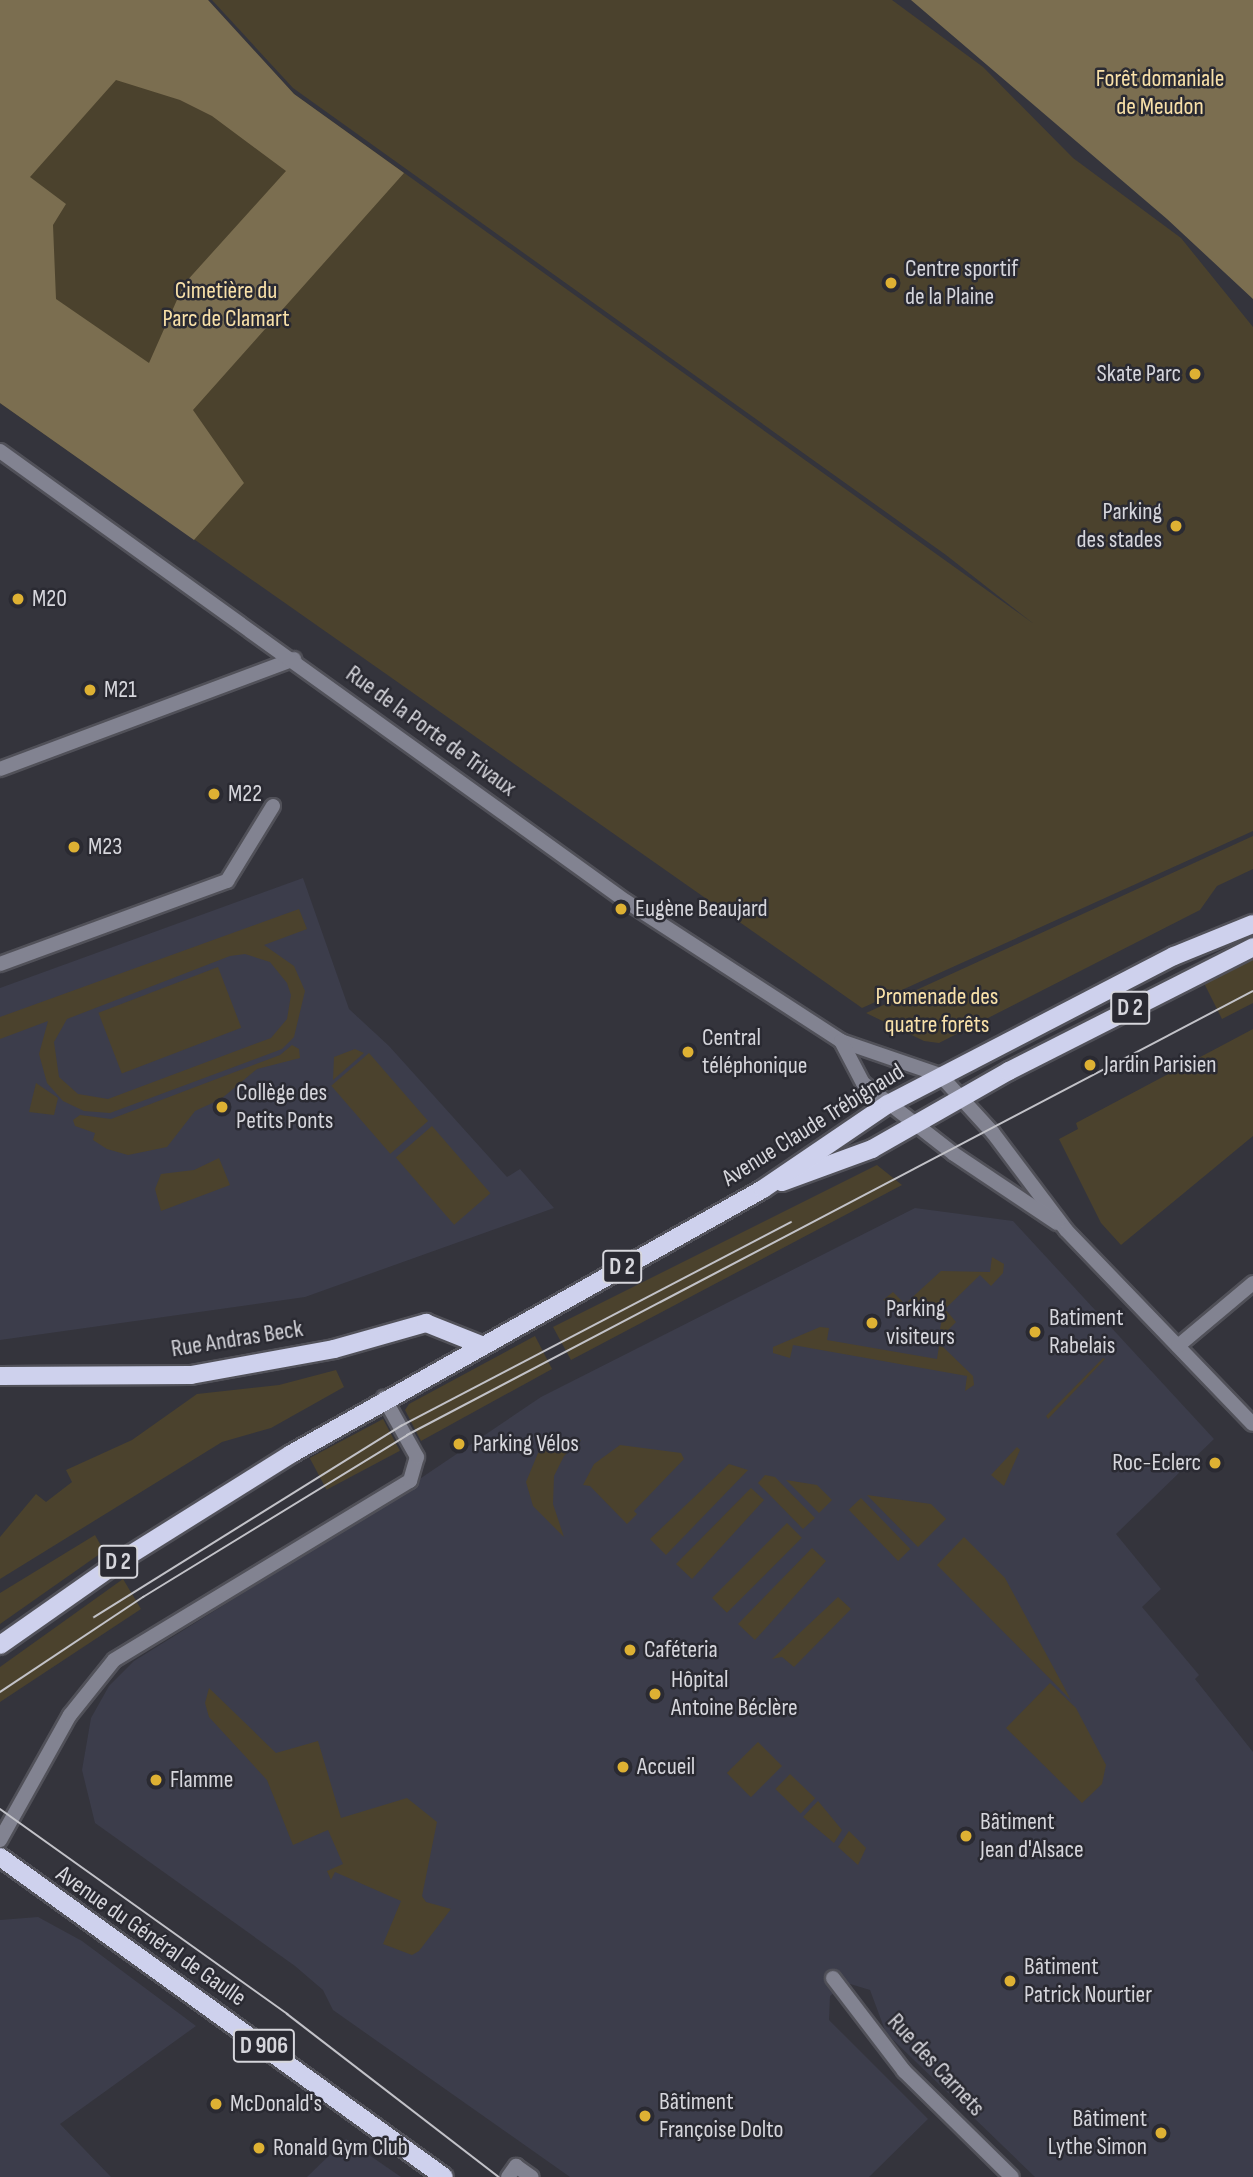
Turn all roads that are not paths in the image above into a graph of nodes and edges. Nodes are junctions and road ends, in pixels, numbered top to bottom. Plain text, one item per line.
1 (0, 451) edge
2 (294, 659) junction
3 (0, 769) edge
4 (273, 806) dead end
5 (1253, 924) edge
6 (1253, 947) edge
7 (0, 964) edge
8 (841, 1041) junction
9 (940, 1075) junction
10 (965, 1097) junction
11 (888, 1104) junction
12 (915, 1125) junction
13 (763, 1189) junction
14 (1066, 1230) junction
15 (1253, 1283) edge
16 (481, 1345) junction
17 (1178, 1346) junction
18 (0, 1376) edge
19 (384, 1398) junction
20 (1253, 1424) edge
21 (0, 1645) edge
22 (0, 1840) edge
23 (0, 1857) edge
24 (833, 1978) dead end
25 (512, 2171) edge
26 (443, 2177) edge
27 (532, 2177) edge
28 (1012, 2177) edge

1 - 2 street, Rue de la Porte de Trivaux
2 - 3 street
2 - 8 street, Rue de la Porte de Trivaux
4 - 7 street
5 - 9 main road, Avenue Claude Trébignaud / D 2
6 - 10 main road, D 2
8 - 9 street, Rue de la Porte de Trivaux
8 - 11 street, Rue de la Porte de Trivaux
9 - 10 street, Rue de la Porte de Trivaux
9 - 11 main road, Avenue Claude Trébignaud / D 2
10 - 12 main road, D 2
10 - 14 street, Rue de la Porte de Trivaux
11 - 12 street, Rue de la Porte de Trivaux
11 - 13 main road, Avenue Claude Trébignaud / D 2
12 - 13 main road, D 2
12 - 14 street, Rue de la Porte de Trivaux
13 - 16 main road, Avenue Claude Trébignaud / D 2
14 - 17 street, Rue de la Porte de Trivaux
15 - 17 street
16 - 18 main road, Rue Andras Beck
16 - 19 main road, D 2
17 - 20 street, Rue de la Porte de Trivaux
19 - 21 main road, D 2
19 - 22 street
23 - 26 main road, Avenue du Général de Gaulle / D 906
24 - 28 street, Rue des Carnets
25 - 27 street

